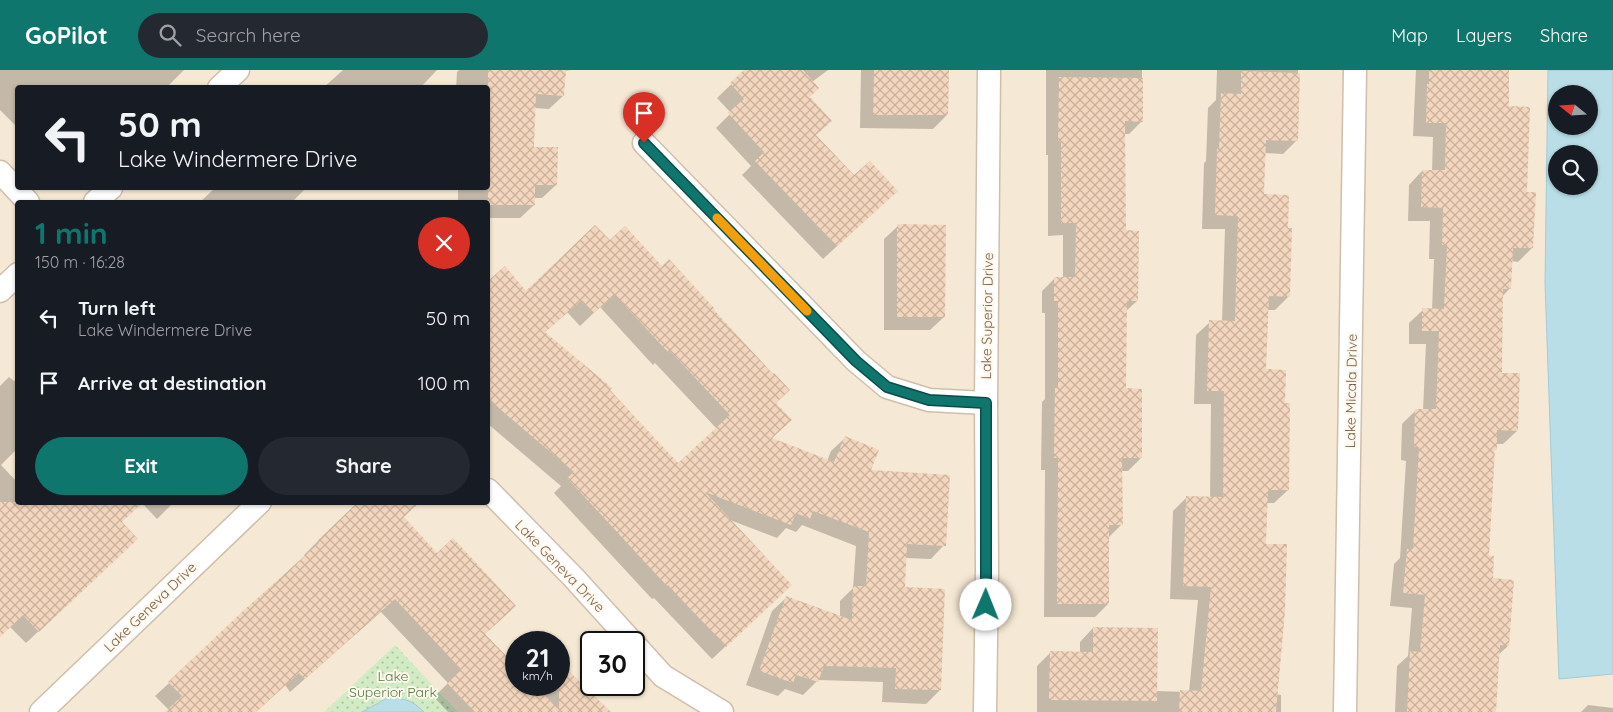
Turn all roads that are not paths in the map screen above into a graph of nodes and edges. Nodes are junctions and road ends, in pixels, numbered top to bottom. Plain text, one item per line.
1 (238, 70) edge
2 (989, 70) edge
3 (1355, 70) edge
4 (222, 85) edge
5 (644, 143) dead end
6 (0, 172) edge
7 (15, 188) edge
8 (17, 190) edge
9 (109, 190) edge
10 (26, 200) edge
11 (97, 200) edge
12 (15, 277) edge
13 (0, 291) edge
14 (986, 403) junction
15 (490, 492) edge
16 (257, 505) edge
17 (622, 631) edge
18 (645, 656) edge
19 (41, 712) edge
20 (722, 712) edge
21 (984, 712) edge
22 (1345, 712) edge

1 - 4 street
2 - 14 street, Lake Superior Drive
3 - 22 street, Lake Micala Drive
5 - 14 street
6 - 7 street
8 - 10 street
9 - 11 street
12 - 13 street
14 - 21 street, Lake Superior Drive
15 - 17 street, Lake Geneva Drive
16 - 19 street, Lake Geneva Drive
18 - 20 street, Lake Geneva Drive

